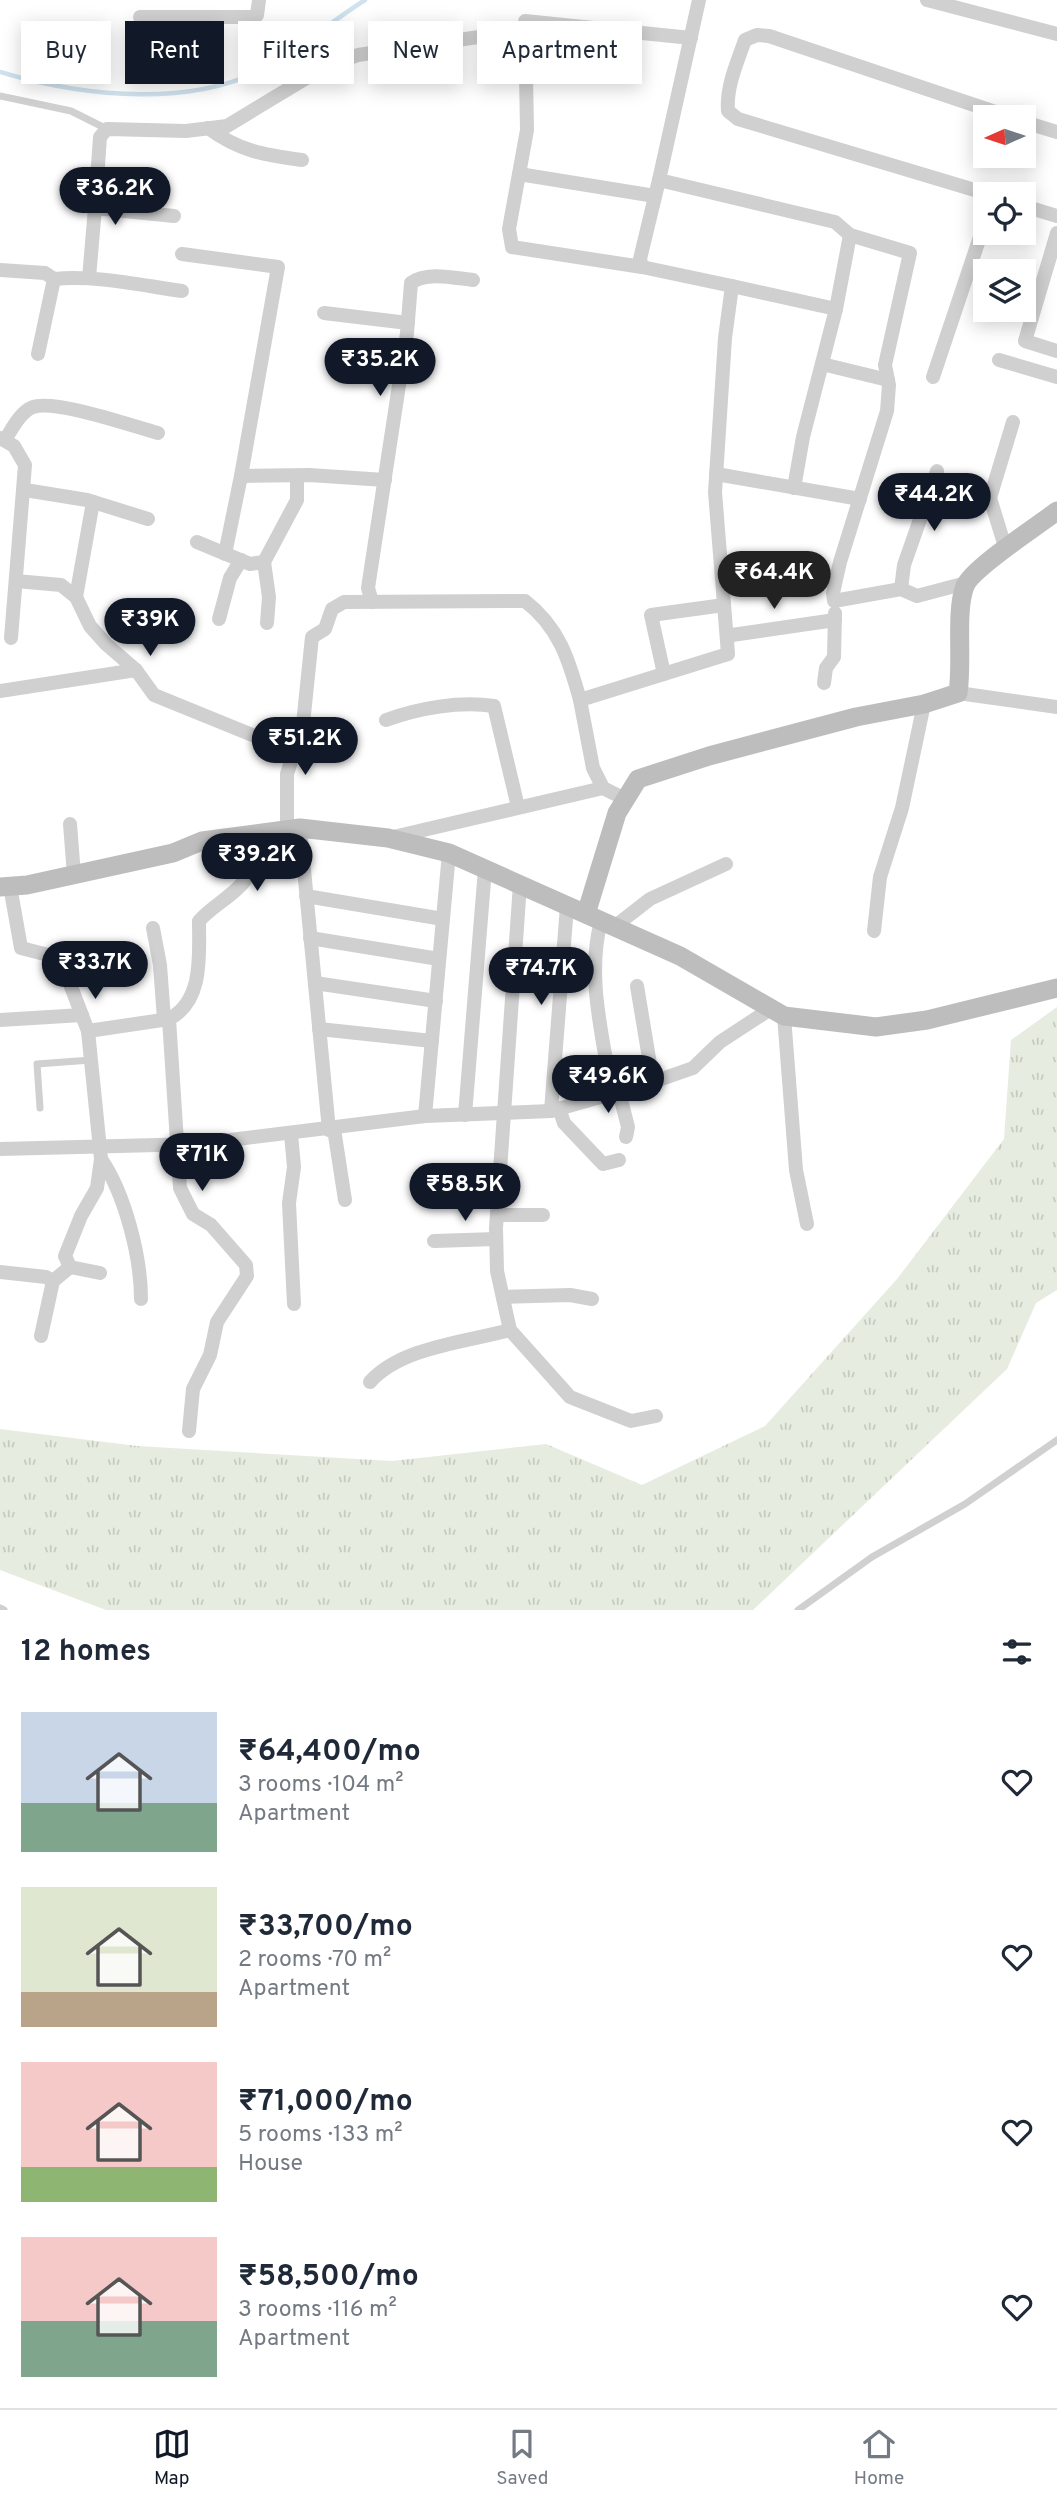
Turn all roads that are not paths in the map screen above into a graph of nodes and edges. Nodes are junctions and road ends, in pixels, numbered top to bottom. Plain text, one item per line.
1 (260, 0) edge
2 (699, 0) edge
3 (927, 0) edge
4 (140, 17) dead end
5 (642, 33) edge
6 (1057, 34) edge
7 (477, 37) edge
8 (691, 38) junction
9 (526, 84) edge
10 (0, 96) edge
11 (974, 105) edge
12 (1036, 126) edge
13 (107, 128) junction
14 (208, 128) junction
15 (1057, 132) edge
16 (302, 160) dead end
17 (519, 174) junction
18 (659, 180) junction
19 (973, 190) edge
20 (655, 196) junction
21 (94, 208) junction
22 (1036, 210) edge
23 (174, 216) dead end
24 (1057, 216) edge
25 (1057, 233) edge
26 (850, 236) junction
27 (977, 245) edge
28 (182, 254) dead end
29 (1053, 261) edge
30 (642, 267) junction
31 (0, 270) edge
32 (89, 278) junction
33 (54, 279) junction
34 (473, 280) dead end
35 (732, 286) junction
36 (182, 291) dead end
37 (836, 309) junction
38 (324, 313) dead end
39 (408, 323) junction
40 (1057, 351) edge
41 (38, 354) dead end
42 (999, 360) dead end
43 (822, 364) junction
44 (933, 377) dead end
45 (1057, 377) edge
46 (888, 380) junction
47 (1013, 422) dead end
48 (158, 433) dead end
49 (2, 439) edge
50 (937, 471) dead end
51 (716, 474) junction
52 (241, 476) junction
53 (297, 477) junction
54 (385, 480) junction
55 (794, 488) junction
56 (25, 490) junction
57 (860, 499) junction
58 (93, 502) junction
59 (1057, 512) edge
60 (148, 519) dead end
61 (197, 542) dead end
62 (1006, 550) junction
63 (225, 554) junction
64 (241, 560) junction
65 (264, 562) junction
66 (16, 581) junction
67 (966, 583) junction
68 (901, 589) junction
69 (76, 597) junction
70 (372, 601) junction
71 (834, 601) junction
72 (724, 605) junction
73 (219, 619) dead end
74 (835, 620) junction
75 (267, 623) dead end
76 (11, 638) dead end
77 (727, 639) junction
78 (136, 670) junction
79 (664, 674) junction
80 (824, 683) dead end
81 (0, 691) edge
82 (958, 693) junction
83 (580, 700) junction
84 (924, 704) junction
85 (1057, 707) edge
86 (386, 720) dead end
87 (294, 752) junction
88 (603, 788) junction
89 (625, 799) junction
90 (518, 807) junction
91 (70, 824) dead end
92 (293, 828) junction
93 (258, 832) junction
94 (388, 838) junction
95 (449, 853) junction
96 (726, 864) dead end
97 (485, 869) junction
98 (74, 875) junction
99 (520, 884) junction
100 (5, 887) edge
101 (306, 896) junction
102 (567, 906) junction
103 (443, 919) junction
104 (600, 921) junction
105 (153, 928) dead end
106 (874, 931) dead end
107 (310, 938) junction
108 (439, 959) junction
109 (315, 983) junction
110 (637, 986) dead end
111 (1057, 988) edge
112 (436, 1001) junction
113 (778, 1012) junction
114 (82, 1015) junction
115 (167, 1019) junction
116 (0, 1020) edge
117 (319, 1028) junction
118 (88, 1031) junction
119 (432, 1041) junction
120 (92, 1060) junction
121 (653, 1082) junction
122 (615, 1093) junction
123 (40, 1108) dead end
124 (555, 1109) junction
125 (503, 1112) junction
126 (465, 1115) junction
127 (425, 1116) junction
128 (332, 1129) junction
129 (291, 1134) junction
130 (626, 1138) dead end
131 (176, 1145) junction
132 (0, 1149) edge
133 (100, 1154) junction
134 (619, 1160) dead end
135 (345, 1200) dead end
136 (497, 1215) junction
137 (543, 1215) dead end
138 (807, 1224) dead end
139 (496, 1239) junction
140 (434, 1241) dead end
141 (70, 1267) junction
142 (0, 1272) edge
143 (100, 1273) dead end
144 (53, 1281) junction
145 (503, 1297) junction
146 (141, 1299) dead end
147 (592, 1299) dead end
148 (294, 1304) dead end
149 (510, 1330) junction
150 (41, 1336) dead end
151 (370, 1382) dead end
152 (656, 1416) dead end
153 (189, 1431) dead end
154 (1057, 1440) edge
155 (798, 1610) edge

1 - 4 street
2 - 8 street
3 - 6 street
5 - 8 street
7 - 14 street
8 - 18 street
9 - 17 street
10 - 13 lane
11 - 19 street
12 - 15 street
13 - 14 street
13 - 21 street
14 - 16 street
17 - 20 street
17 - 30 street
18 - 20 street
18 - 26 street
20 - 30 street
21 - 23 street
21 - 32 street
22 - 24 street
25 - 29 street
26 - 37 street
26 - 46 street
27 - 44 street
28 - 52 street
29 - 40 street
30 - 35 street
31 - 33 street
32 - 33 street
32 - 36 street
33 - 41 street
34 - 39 street
35 - 37 street
35 - 51 street
37 - 43 street
38 - 39 street
39 - 54 street
42 - 45 street
43 - 46 street
43 - 55 street
46 - 57 street
47 - 62 street
48 - 49 street
49 - 56 street
50 - 68 street
51 - 55 street
51 - 72 street
52 - 53 street
52 - 63 street
53 - 54 street
53 - 65 street
54 - 70 street
55 - 57 street
56 - 58 street
56 - 66 street
57 - 71 street
58 - 60 street
58 - 69 street
59 - 62 main road
61 - 63 street
62 - 67 main road
63 - 64 street
64 - 65 street
64 - 73 street
65 - 75 street
66 - 69 street
66 - 76 street
67 - 68 street
67 - 82 main road
68 - 71 street
69 - 78 street
70 - 83 street
70 - 87 street
71 - 74 street
72 - 77 street
72 - 79 street
74 - 77 street
74 - 80 street
77 - 79 street
78 - 81 street
78 - 87 street
79 - 83 street
82 - 84 main road
82 - 85 street
83 - 88 street
84 - 89 main road
84 - 106 street
86 - 90 street
87 - 92 street
88 - 89 street
88 - 90 street
89 - 104 main road
90 - 94 street
91 - 98 street
92 - 93 main road
92 - 94 main road
92 - 101 street
93 - 98 main road
93 - 115 street
94 - 95 main road
95 - 97 main road
95 - 103 street
96 - 104 street
97 - 99 main road
97 - 126 street
98 - 100 main road
99 - 102 main road
99 - 125 street
100 - 114 street
101 - 103 street
101 - 107 street
102 - 104 main road
102 - 124 street
103 - 108 street
104 - 113 main road
104 - 122 street
105 - 115 street
107 - 108 street
107 - 109 street
108 - 112 street
109 - 112 street
109 - 117 street
110 - 121 street
111 - 113 main road
112 - 119 street
113 - 121 street
113 - 138 street
114 - 116 street
114 - 118 street
115 - 118 street
115 - 131 street
117 - 119 street
117 - 128 street
118 - 120 street
119 - 127 street
120 - 123 lane
120 - 133 street
121 - 122 street
122 - 124 street
122 - 130 street
124 - 125 street
124 - 134 street
125 - 126 street
125 - 136 street
126 - 127 street
127 - 128 street
128 - 129 street
128 - 135 street
129 - 131 street
129 - 148 street
131 - 133 street
131 - 153 street
132 - 133 street
133 - 141 street
133 - 146 street
136 - 137 street
136 - 139 street
139 - 140 street
139 - 145 street
141 - 143 street
141 - 144 street
142 - 144 street
144 - 150 street
145 - 147 street
145 - 149 street
149 - 151 street
149 - 152 street
154 - 155 lane

